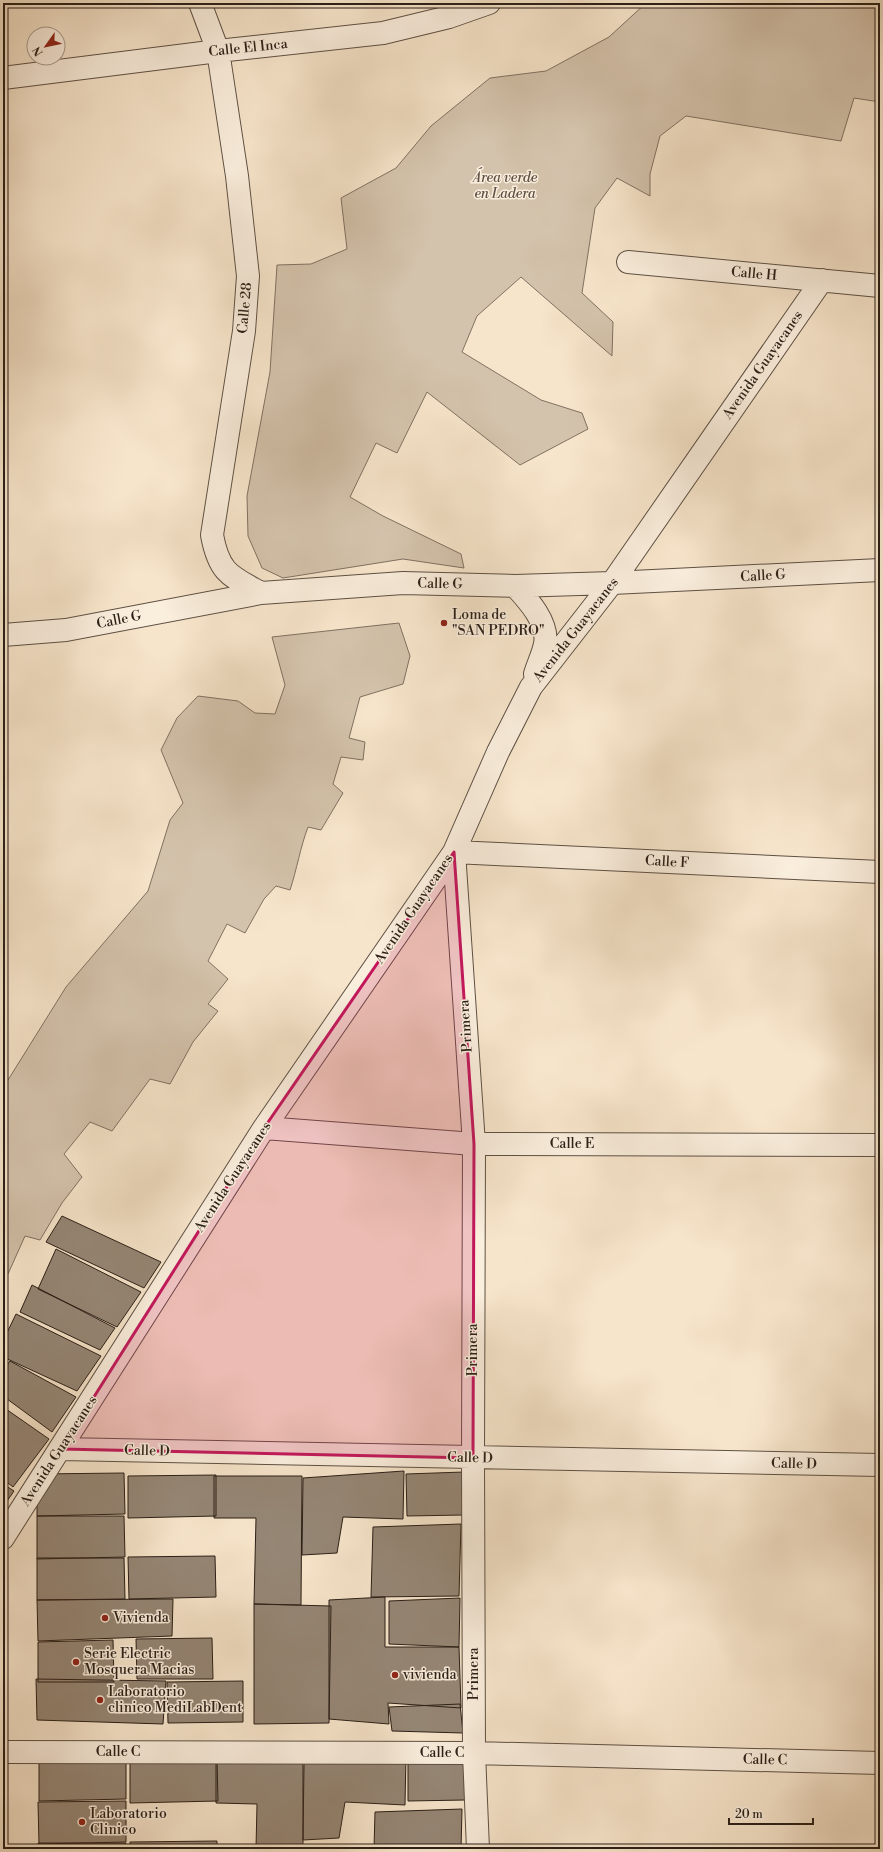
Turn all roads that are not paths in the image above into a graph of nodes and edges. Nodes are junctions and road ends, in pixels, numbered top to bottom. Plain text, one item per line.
1 (200, 3) edge
2 (489, 3) edge
3 (218, 50) junction
4 (3, 78) edge
5 (628, 262) dead end
6 (822, 280) junction
7 (880, 286) edge
8 (880, 570) edge
9 (612, 583) junction
10 (516, 586) junction
11 (261, 593) junction
12 (3, 635) edge
13 (531, 687) junction
14 (454, 852) junction
15 (880, 872) edge
16 (264, 1128) junction
17 (474, 1144) junction
18 (880, 1145) edge
19 (61, 1449) junction
20 (472, 1458) junction
21 (880, 1465) edge
22 (3, 1538) edge
23 (3, 1752) edge
24 (474, 1753) junction
25 (880, 1763) edge
26 (478, 1849) edge

1 - 3 street, Calle 28
2 - 3 street, Calle El Inca
3 - 4 street, Calle El Inca
3 - 11 street, Calle 28
5 - 6 street, Calle H
6 - 7 street, Calle H
6 - 9 street, Avenida Guayacanes
8 - 9 street, Calle G
9 - 10 street, Calle G
9 - 13 street, Avenida Guayacanes
10 - 11 street, Calle G
10 - 13 street
11 - 12 street, Calle G
13 - 14 street, Avenida Guayacanes
14 - 15 street, Calle F
14 - 16 street, Avenida Guayacanes
14 - 17 street, Primera
16 - 17 street, Calle E
16 - 19 street, Avenida Guayacanes
17 - 18 street, Calle E
17 - 20 street, Primera
19 - 20 street, Calle D
19 - 22 street, Avenida Guayacanes
20 - 21 street, Calle D
20 - 24 street, Primera
23 - 24 street, Calle C
24 - 25 street, Calle C
24 - 26 street, Primera

